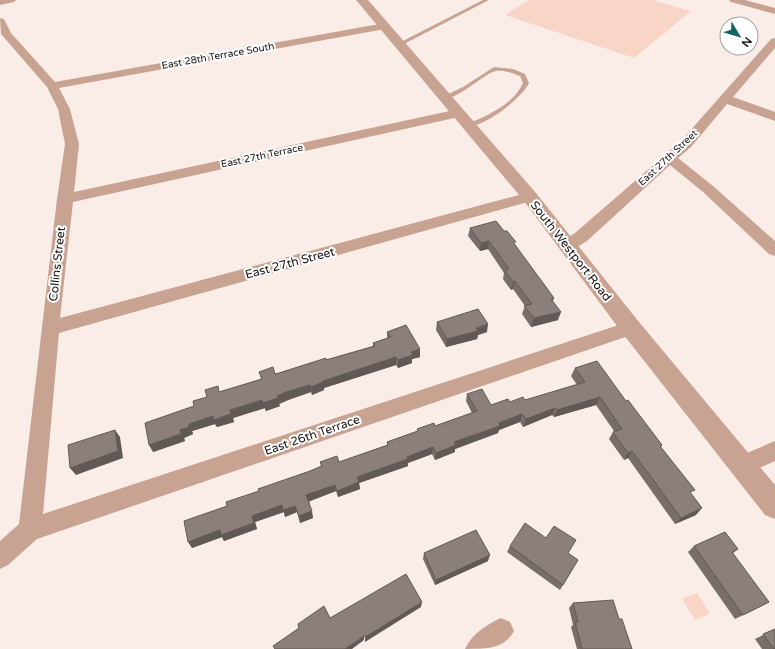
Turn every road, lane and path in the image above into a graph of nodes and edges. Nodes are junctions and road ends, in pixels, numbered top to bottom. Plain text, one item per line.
1 (11, 0) edge
2 (362, 0) edge
3 (487, 0) edge
4 (734, 0) edge
5 (0, 2) edge
6 (775, 11) edge
7 (0, 21) edge
8 (385, 26) junction
9 (775, 41) edge
10 (400, 44) junction
11 (52, 86) junction
12 (445, 97) junction
13 (725, 98) junction
14 (775, 118) edge
15 (464, 119) junction
16 (670, 158) junction
17 (530, 197) junction
18 (64, 199) junction
19 (567, 246) junction
20 (775, 250) edge
21 (50, 328) junction
22 (631, 328) junction
23 (775, 451) edge
24 (743, 465) junction
25 (775, 506) edge
26 (30, 530) junction
27 (0, 557) edge
28 (501, 631) dead end
29 (478, 649) edge

1 - 5 street
2 - 8 street, South Westport Road
3 - 10 lane
4 - 6 street
7 - 11 street, Collins Street
8 - 10 street, South Westport Road
8 - 11 street, East 28th Terrace South
9 - 13 street, East 27th Street
10 - 12 street, South Westport Road
11 - 18 street, Collins Street
12 - 15 street, South Westport Road
12 - 15 lane
13 - 14 street
13 - 16 street, East 27th Street
15 - 17 street, South Westport Road
15 - 18 street, East 27th Terrace
16 - 19 street, East 27th Street
16 - 20 street
17 - 19 street, South Westport Road
17 - 21 street, East 27th Street
18 - 21 street, Collins Street
19 - 22 street, South Westport Road
21 - 26 street, Collins Street
22 - 24 street, South Westport Road
22 - 26 street, East 26th Terrace
23 - 24 street
24 - 25 street, South Westport Road
26 - 27 street, East 26th Terrace
28 - 29 street

